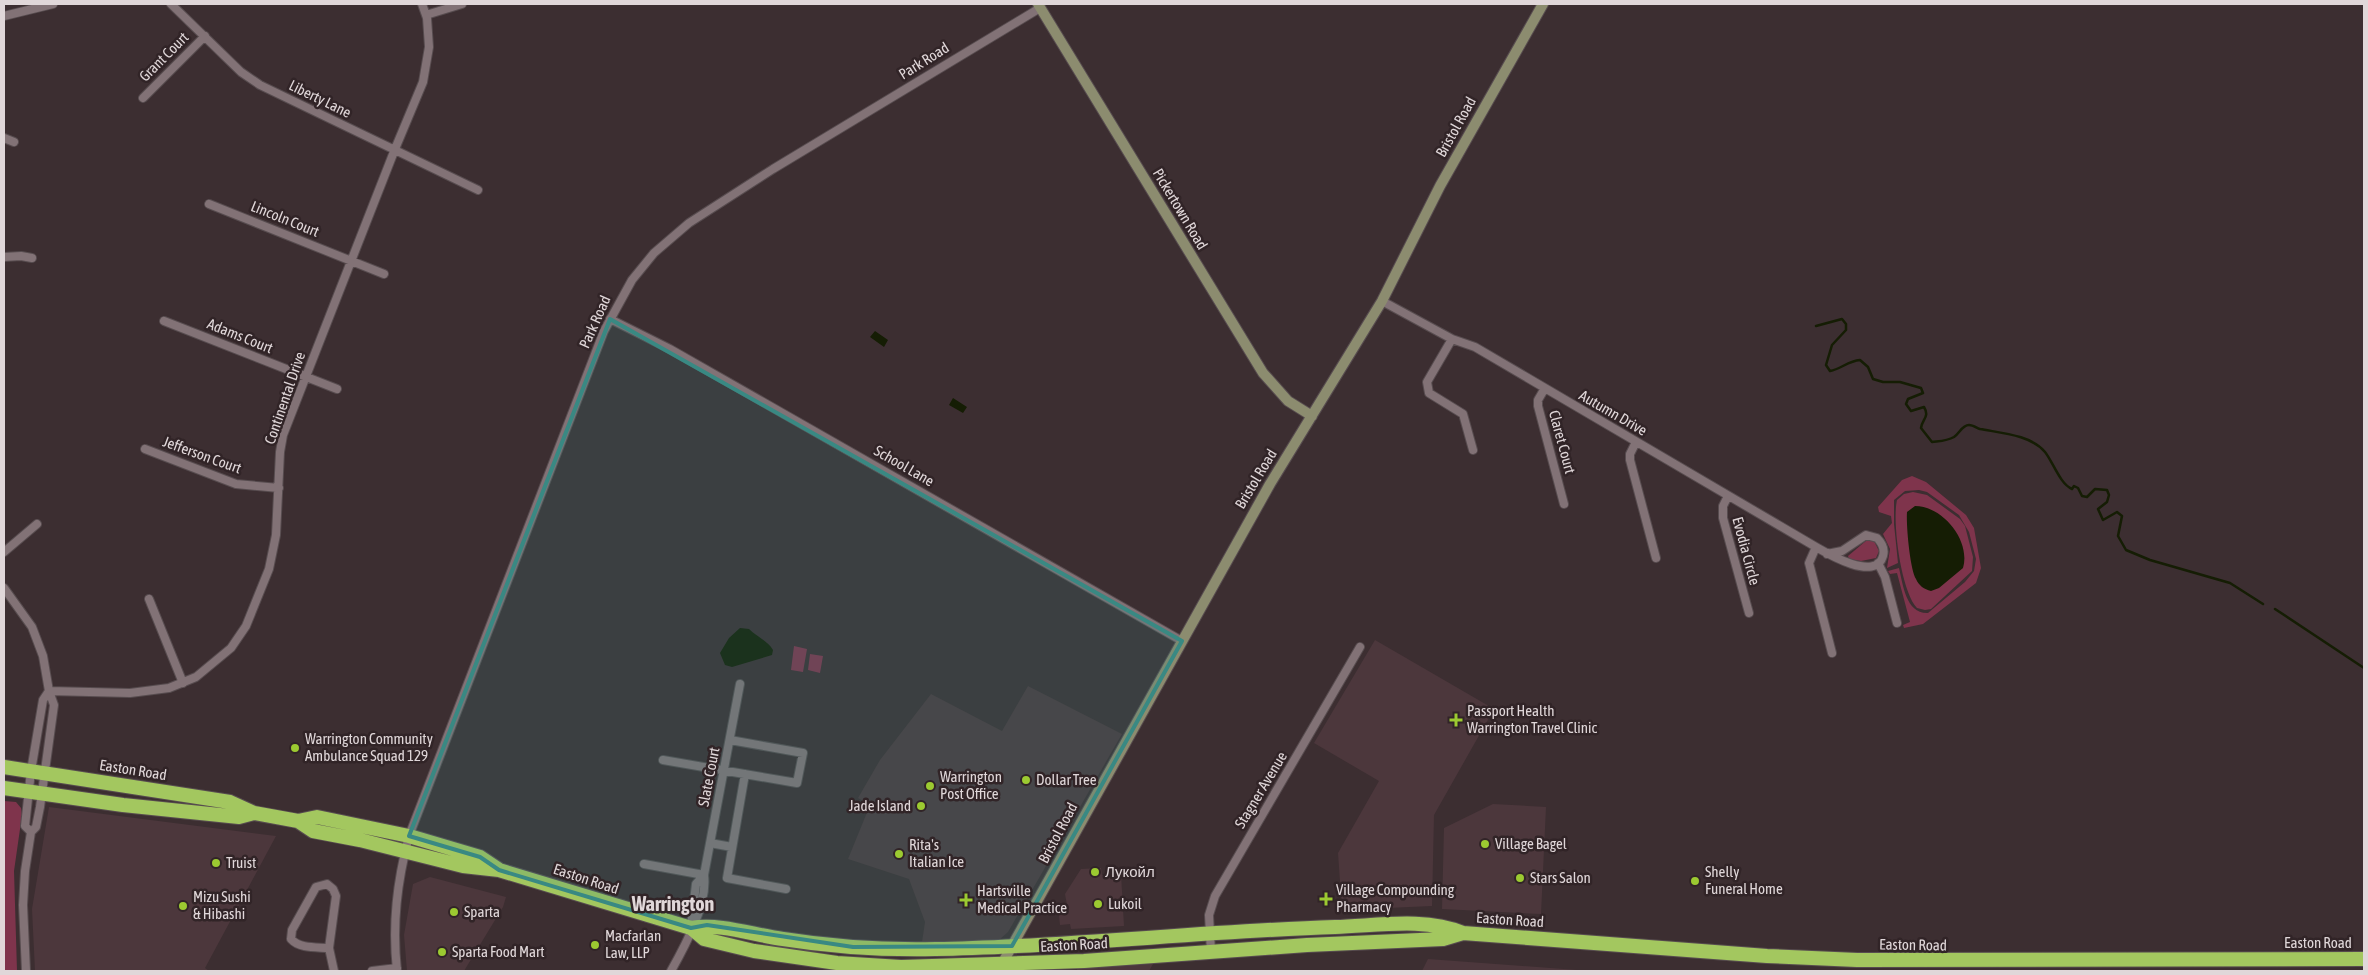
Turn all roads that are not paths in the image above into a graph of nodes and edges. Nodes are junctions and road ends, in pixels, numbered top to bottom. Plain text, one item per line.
1 (52, 4) edge
2 (171, 4) edge
3 (422, 4) edge
4 (462, 4) edge
5 (1543, 4) edge
6 (1039, 6) edge
7 (426, 15) junction
8 (4, 16) edge
9 (205, 36) junction
10 (143, 98) dead end
11 (4, 138) edge
12 (14, 142) dead end
13 (395, 149) junction
14 (478, 190) dead end
15 (209, 204) dead end
16 (4, 258) edge
17 (32, 258) dead end
18 (351, 261) junction
19 (384, 274) dead end
20 (1382, 301) junction
21 (610, 319) junction
22 (164, 321) dead end
23 (1452, 339) junction
24 (306, 377) junction
25 (1545, 388) junction
26 (337, 389) dead end
27 (1312, 416) junction
28 (1636, 442) junction
29 (145, 449) dead end
30 (1473, 450) dead end
31 (279, 488) junction
32 (1728, 496) junction
33 (1564, 504) dead end
34 (37, 524) dead end
35 (1816, 548) junction
36 (4, 552) edge
37 (1828, 554) junction
38 (1656, 558) dead end
39 (1878, 563) junction
40 (4, 588) edge
41 (149, 599) dead end
42 (1748, 613) dead end
43 (1897, 623) dead end
44 (1182, 641) junction
45 (1360, 647) dead end
46 (1832, 653) dead end
47 (184, 683) junction
48 (740, 684) dead end
49 (49, 692) junction
50 (730, 740) junction
51 (663, 760) dead end
52 (4, 767) edge
53 (724, 770) junction
54 (38, 772) junction
55 (745, 774) junction
56 (4, 788) edge
57 (35, 793) junction
58 (254, 813) junction
59 (298, 821) junction
60 (31, 832) junction
61 (410, 836) junction
62 (710, 842) junction
63 (732, 847) junction
64 (406, 850) junction
65 (644, 864) dead end
66 (500, 870) junction
67 (704, 875) junction
68 (786, 889) dead end
69 (691, 928) junction
70 (1463, 933) junction
71 (1210, 934) junction
72 (1012, 946) junction
73 (329, 948) junction
74 (1211, 952) junction
75 (2364, 960) edge
76 (1000, 968) edge
77 (397, 970) edge
78 (26, 971) edge
79 (334, 971) edge
80 (372, 971) edge
81 (671, 971) edge

1 - 8 street
2 - 9 street, Liberty Lane
3 - 7 street, Continental Drive
4 - 7 street
5 - 20 main road, Bristol Road
6 - 21 street, Park Road
6 - 27 main road, Pickertown Road
7 - 13 street, Continental Drive
9 - 10 street, Grant Court
9 - 13 street, Liberty Lane
11 - 12 street
13 - 14 street, Liberty Lane
13 - 18 street, Continental Drive
15 - 18 street, Lincoln Court
16 - 17 street
18 - 19 street, Lincoln Court
18 - 24 street, Continental Drive
20 - 23 street, Autumn Drive
20 - 27 main road, Bristol Road
21 - 44 street, School Lane
21 - 61 street, Park Road
22 - 24 street, Adams Court
23 - 25 street, Autumn Drive
23 - 30 street
24 - 26 street, Adams Court
24 - 31 street, Continental Drive
25 - 28 street, Autumn Drive
25 - 33 street, Claret Court
27 - 44 main road, Bristol Road
28 - 32 street, Autumn Drive
28 - 38 street
29 - 31 street, Jefferson Court
31 - 47 street, Continental Drive
32 - 35 street, Autumn Drive
32 - 42 street, Evodia Circle
34 - 36 street
35 - 37 street, Autumn Drive
35 - 46 street
37 - 39 street, Autumn Drive
37 - 39 street
39 - 43 street
40 - 49 street
41 - 47 street
44 - 72 main road, Bristol Road
45 - 71 street, Stagner Avenue
47 - 49 street, Continental Drive
48 - 50 street, Slate Court
49 - 54 street
49 - 54 street
50 - 53 street, Slate Court
50 - 55 street
51 - 53 street
52 - 54 highway, Easton Road
53 - 55 street
53 - 62 street, Slate Court
54 - 57 street
54 - 57 street
54 - 58 highway, Easton Road
55 - 63 street
56 - 57 highway, Easton Road
57 - 58 highway, Easton Road
57 - 60 street
57 - 60 street
58 - 59 highway, Easton Road
59 - 61 highway, Easton Road
59 - 64 highway, Easton Road
60 - 78 street
61 - 64 street, Park Road
61 - 66 highway, Easton Road
62 - 63 street
62 - 67 street, Slate Court
63 - 68 street
64 - 66 highway, Easton Road
64 - 77 street, Park Road
65 - 67 street
66 - 69 highway, Easton Road
67 - 69 street, Slate Court
69 - 72 highway, Easton Road
69 - 76 highway, Easton Road
69 - 81 street, Slate Court
70 - 71 highway, Easton Road
70 - 74 highway, Easton Road
70 - 75 highway, Easton Road
71 - 72 highway, Easton Road
71 - 74 street, Stagner Avenue
72 - 76 main road, Bristol Road
73 - 73 street
73 - 79 street
74 - 76 highway, Easton Road
77 - 80 street

